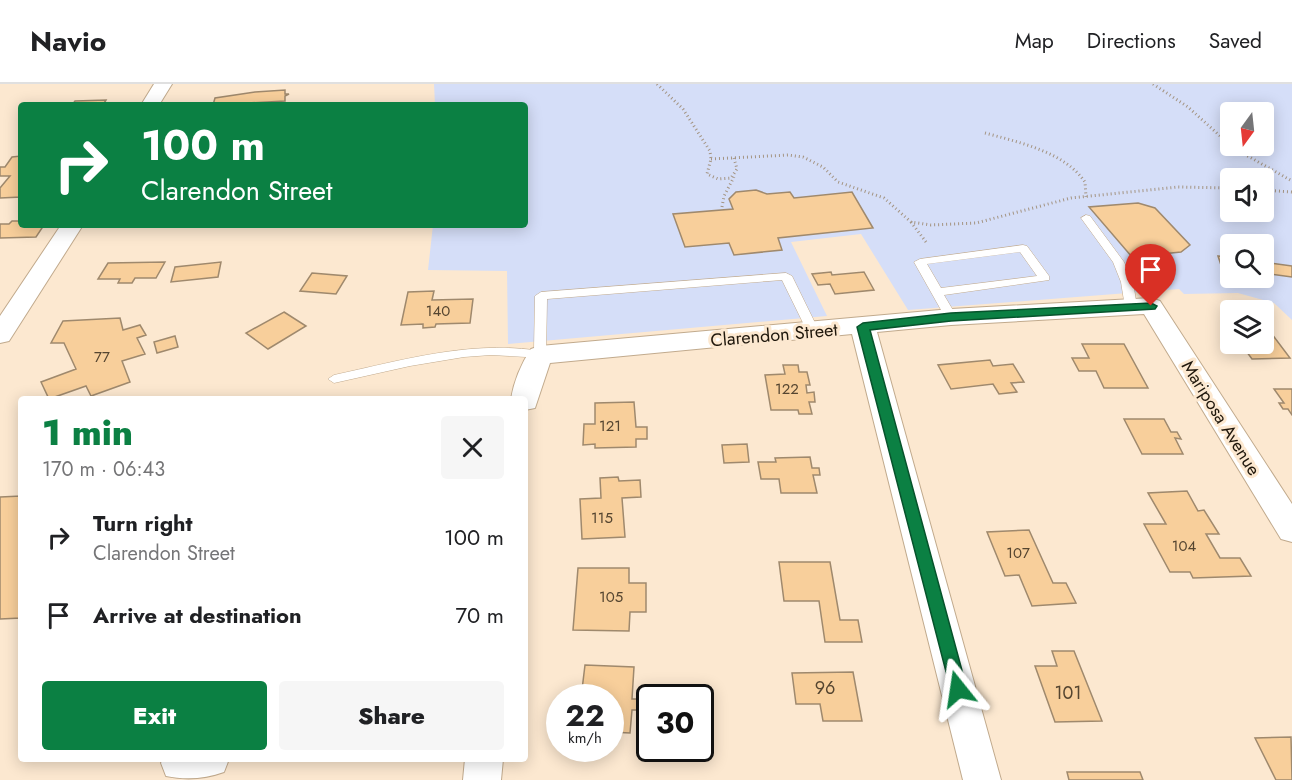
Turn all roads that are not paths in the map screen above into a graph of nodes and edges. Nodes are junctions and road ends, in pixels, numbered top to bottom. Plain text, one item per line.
1 (164, 84) edge
2 (152, 102) edge
3 (1086, 218) road end
4 (70, 228) edge
5 (938, 292) junction
6 (1141, 307) junction
7 (951, 317) junction
8 (863, 327) junction
9 (813, 331) junction
10 (0, 335) edge
11 (540, 355) junction
12 (334, 380) dead end
13 (526, 396) edge
14 (1292, 530) edge
15 (484, 762) edge
16 (482, 780) edge
17 (982, 780) edge

1 - 2 street
3 - 6 lane
4 - 10 street
5 - 5 lane
5 - 7 lane
6 - 7 street, Clarendon Street
6 - 14 street, Mariposa Avenue
7 - 8 street, Clarendon Street
8 - 9 street, Clarendon Street
8 - 17 street
9 - 11 street, Clarendon Street
9 - 11 lane
11 - 12 lane
11 - 13 street
15 - 16 street

